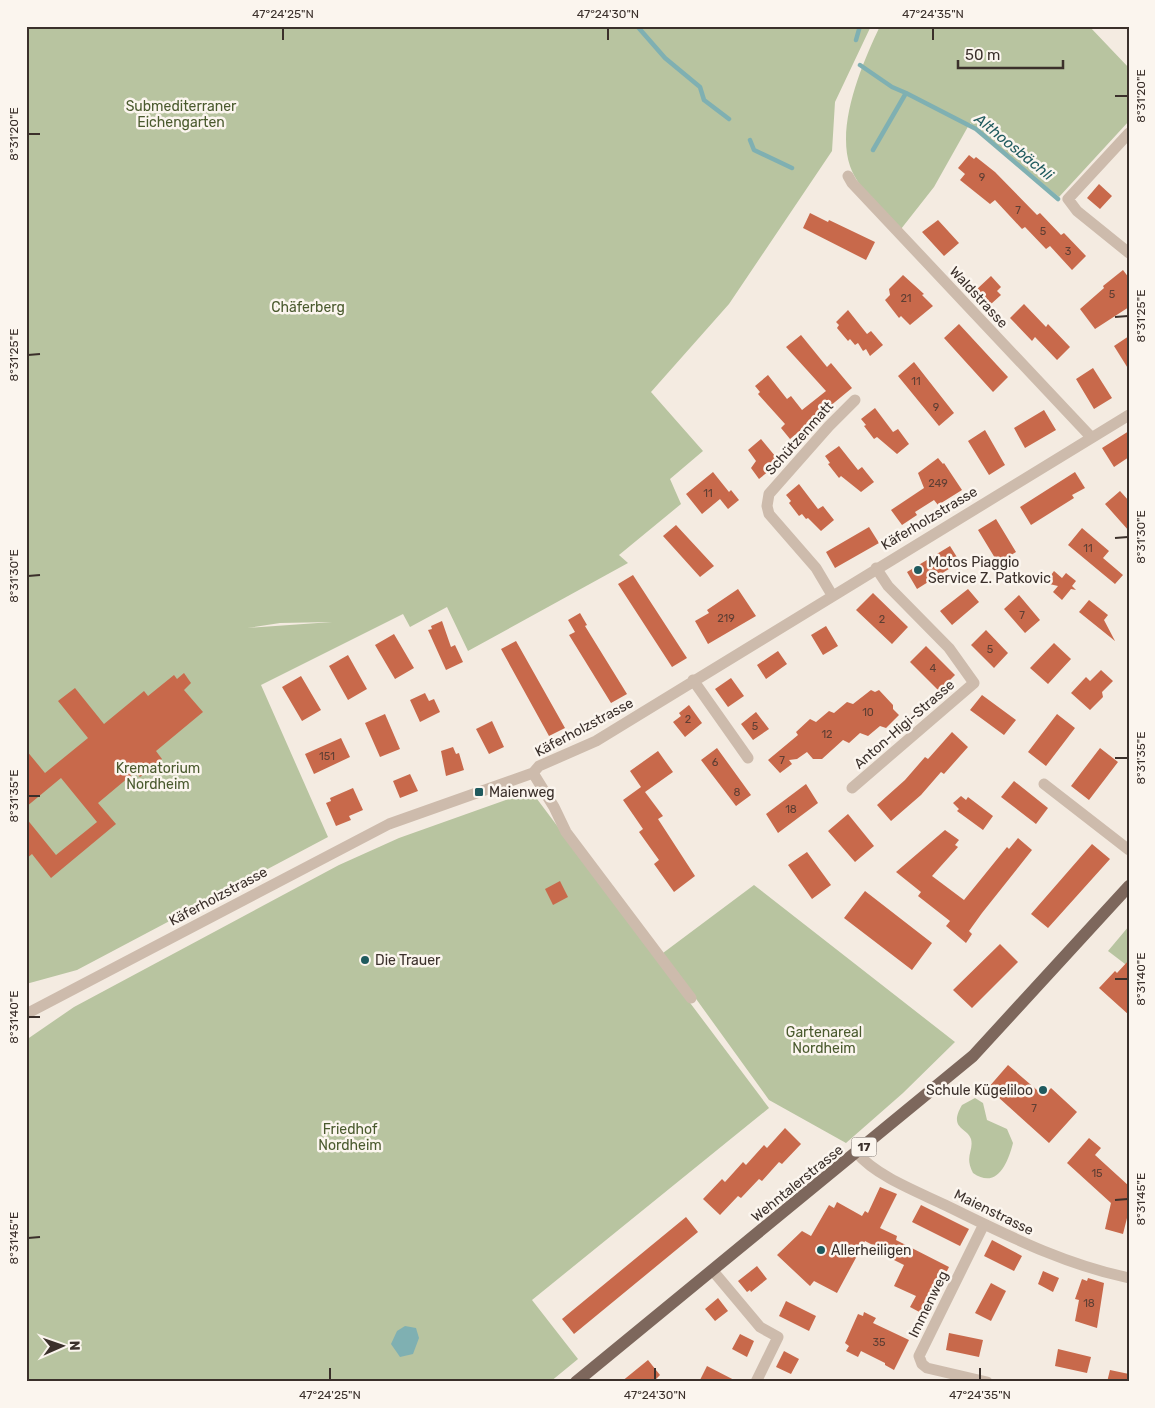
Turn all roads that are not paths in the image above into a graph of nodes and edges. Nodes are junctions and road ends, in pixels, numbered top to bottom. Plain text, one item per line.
1 (1129, 133) edge
2 (848, 176) dead end
3 (1129, 253) edge
4 (855, 400) dead end
5 (1129, 415) edge
6 (1091, 437) junction
7 (876, 568) junction
8 (832, 595) junction
9 (693, 680) junction
10 (748, 758) dead end
11 (533, 773) junction
12 (1044, 784) dead end
13 (852, 788) dead end
14 (1129, 850) edge
15 (1129, 886) edge
16 (691, 998) dead end
17 (26, 1014) edge
18 (857, 1153) junction
19 (984, 1224) junction
20 (713, 1271) junction
21 (1129, 1278) edge
22 (576, 1382) edge
23 (756, 1382) edge
24 (987, 1382) edge

1 - 3 street
2 - 6 street, Waldstrasse
4 - 8 street, Schützenmatt
5 - 6 street, Käferholzstrasse
6 - 7 street, Käferholzstrasse
7 - 8 street, Käferholzstrasse
7 - 13 street, Anton-Higi-Strasse
8 - 9 street, Käferholzstrasse
9 - 10 street
9 - 11 street, Käferholzstrasse
11 - 16 street
11 - 17 street, Käferholzstrasse
12 - 14 street
15 - 18 main road, Wehntalerstrasse / 17
18 - 19 street, Maienstrasse
18 - 20 main road, Wehntalerstrasse / 17
19 - 21 street, Maienstrasse
19 - 24 street, Immenweg
20 - 22 main road, Wehntalerstrasse / 17
20 - 23 street

